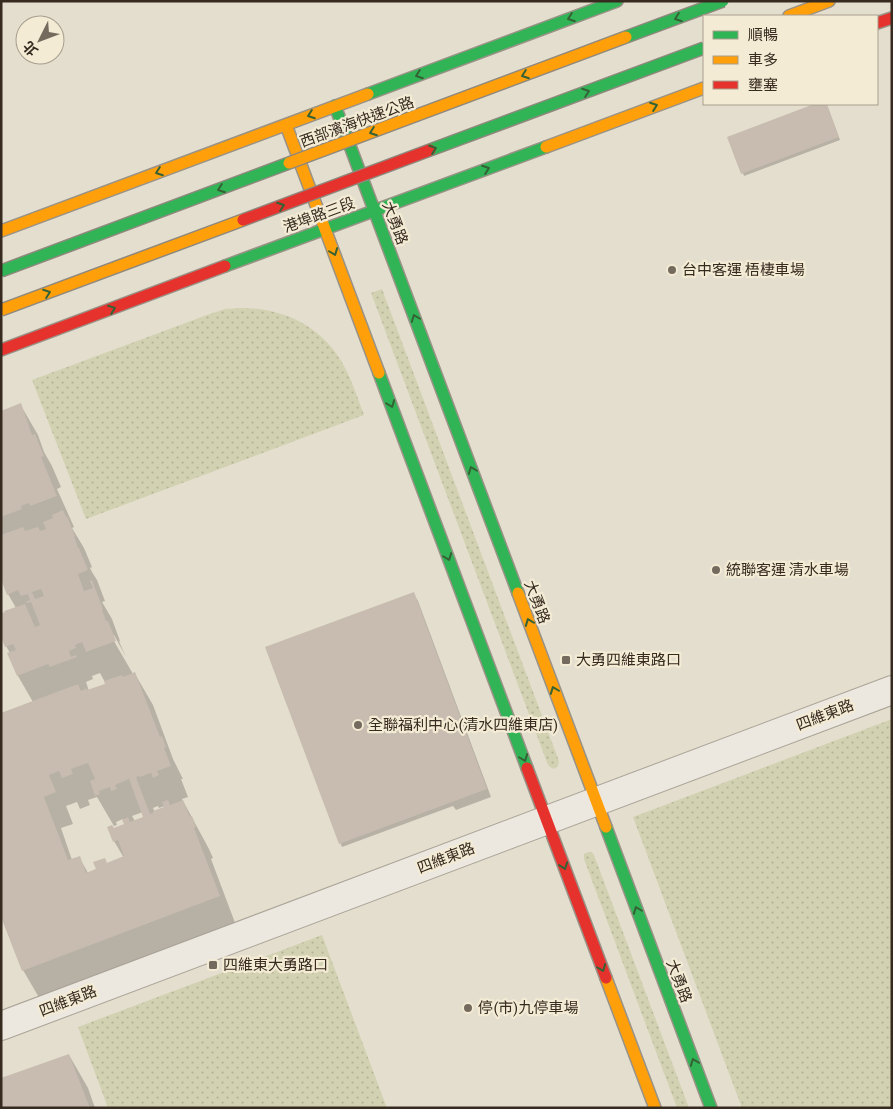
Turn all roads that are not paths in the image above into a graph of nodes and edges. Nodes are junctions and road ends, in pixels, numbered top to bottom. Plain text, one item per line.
1 (617, 1) edge
2 (723, 1) edge
3 (829, 1) edge
4 (792, 15) edge
5 (892, 18) edge
6 (878, 23) edge
7 (703, 48) edge
8 (703, 88) edge
9 (335, 106) junction
10 (286, 125) junction
11 (375, 211) junction
12 (326, 229) junction
13 (1, 231) edge
14 (1, 271) edge
15 (1, 310) edge
16 (1, 350) edge
17 (892, 690) edge
18 (596, 802) junction
19 (547, 820) junction
20 (1, 1026) edge
21 (655, 1108) edge
22 (711, 1108) edge

1 -> 9 main road
2 -> 14 main road, 西部濱海快速公路, bridge
3 - 4 main road
5 - 6 main road
15 -> 7 main road, bridge
11 -> 8 main road, 港埠路三段
9 -> 10 main road
9 - 11 main road, 大勇路
10 - 12 main road
10 -> 13 main road
11 - 12 main road, 港埠路三段
18 -> 11 main road, 大勇路
16 -> 12 main road, 港埠路三段
12 -> 19 main road
17 - 18 street, 四維東路
18 - 19 street, 四維東路
22 -> 18 main road, 大勇路
19 - 20 street, 四維東路
19 -> 21 main road

